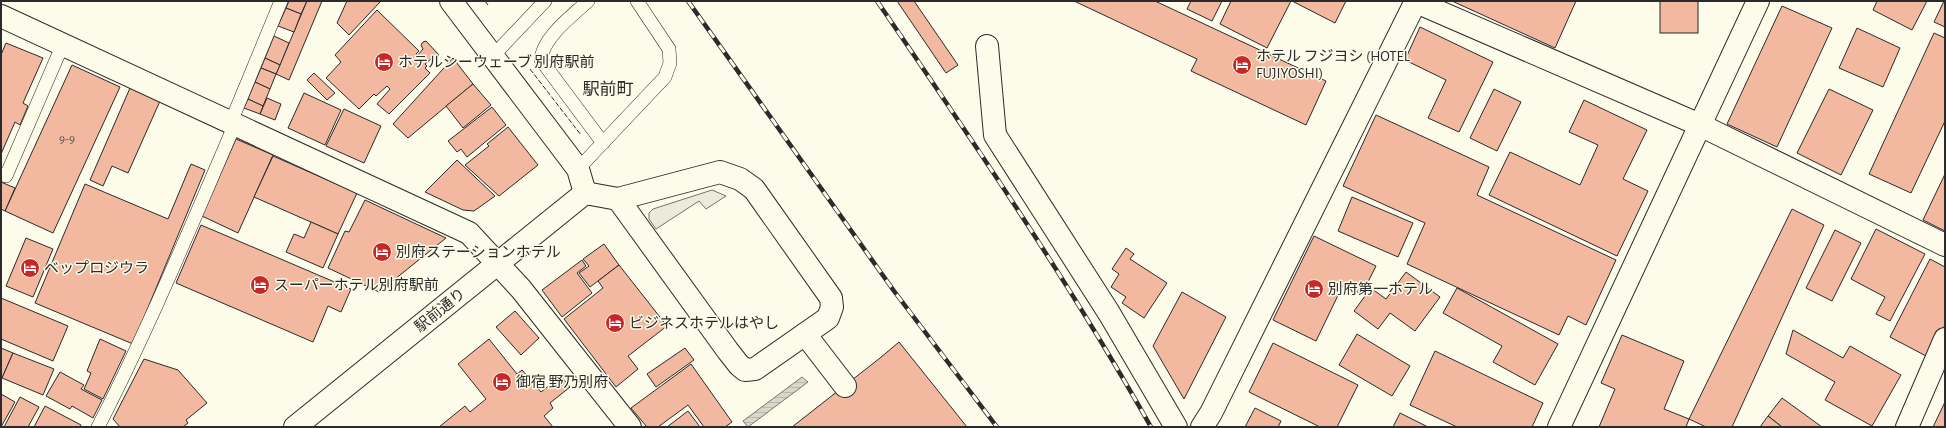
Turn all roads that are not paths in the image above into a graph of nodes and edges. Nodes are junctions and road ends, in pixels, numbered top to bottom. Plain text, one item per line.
1 (282, 1) edge
2 (451, 1) edge
3 (545, 1) edge
4 (588, 1) edge
5 (637, 1) edge
6 (1415, 1) edge
7 (1758, 1) edge
8 (1, 16) edge
9 (64, 44) junction
10 (987, 46) dead end
11 (492, 57) junction
12 (233, 123) junction
13 (1700, 125) junction
14 (603, 143) junction
15 (578, 169) junction
16 (1, 174) edge
17 (585, 193) junction
18 (618, 199) junction
19 (1945, 245) edge
20 (497, 264) junction
21 (805, 334) junction
22 (1945, 339) edge
23 (845, 386) dead end
24 (98, 427) edge
25 (295, 427) edge
26 (630, 427) edge
27 (1176, 427) edge
28 (1202, 427) edge
29 (1559, 427) edge
30 (1907, 427) edge

1 - 12 lane
2 - 11 street
3 - 11 lane
4 - 14 lane
5 - 14 lane
6 - 13 street
6 - 28 street
7 - 13 street
8 - 9 street
9 - 12 street
9 - 16 lane
10 - 27 street
11 - 15 street
12 - 20 street
12 - 24 lane
13 - 19 street
13 - 29 street
14 - 15 lane
15 - 17 street
17 - 18 street
17 - 20 street, 駅前通り
18 - 21 street
18 - 21 street
20 - 25 street, 駅前通り
20 - 26 street
21 - 23 street
22 - 30 street

